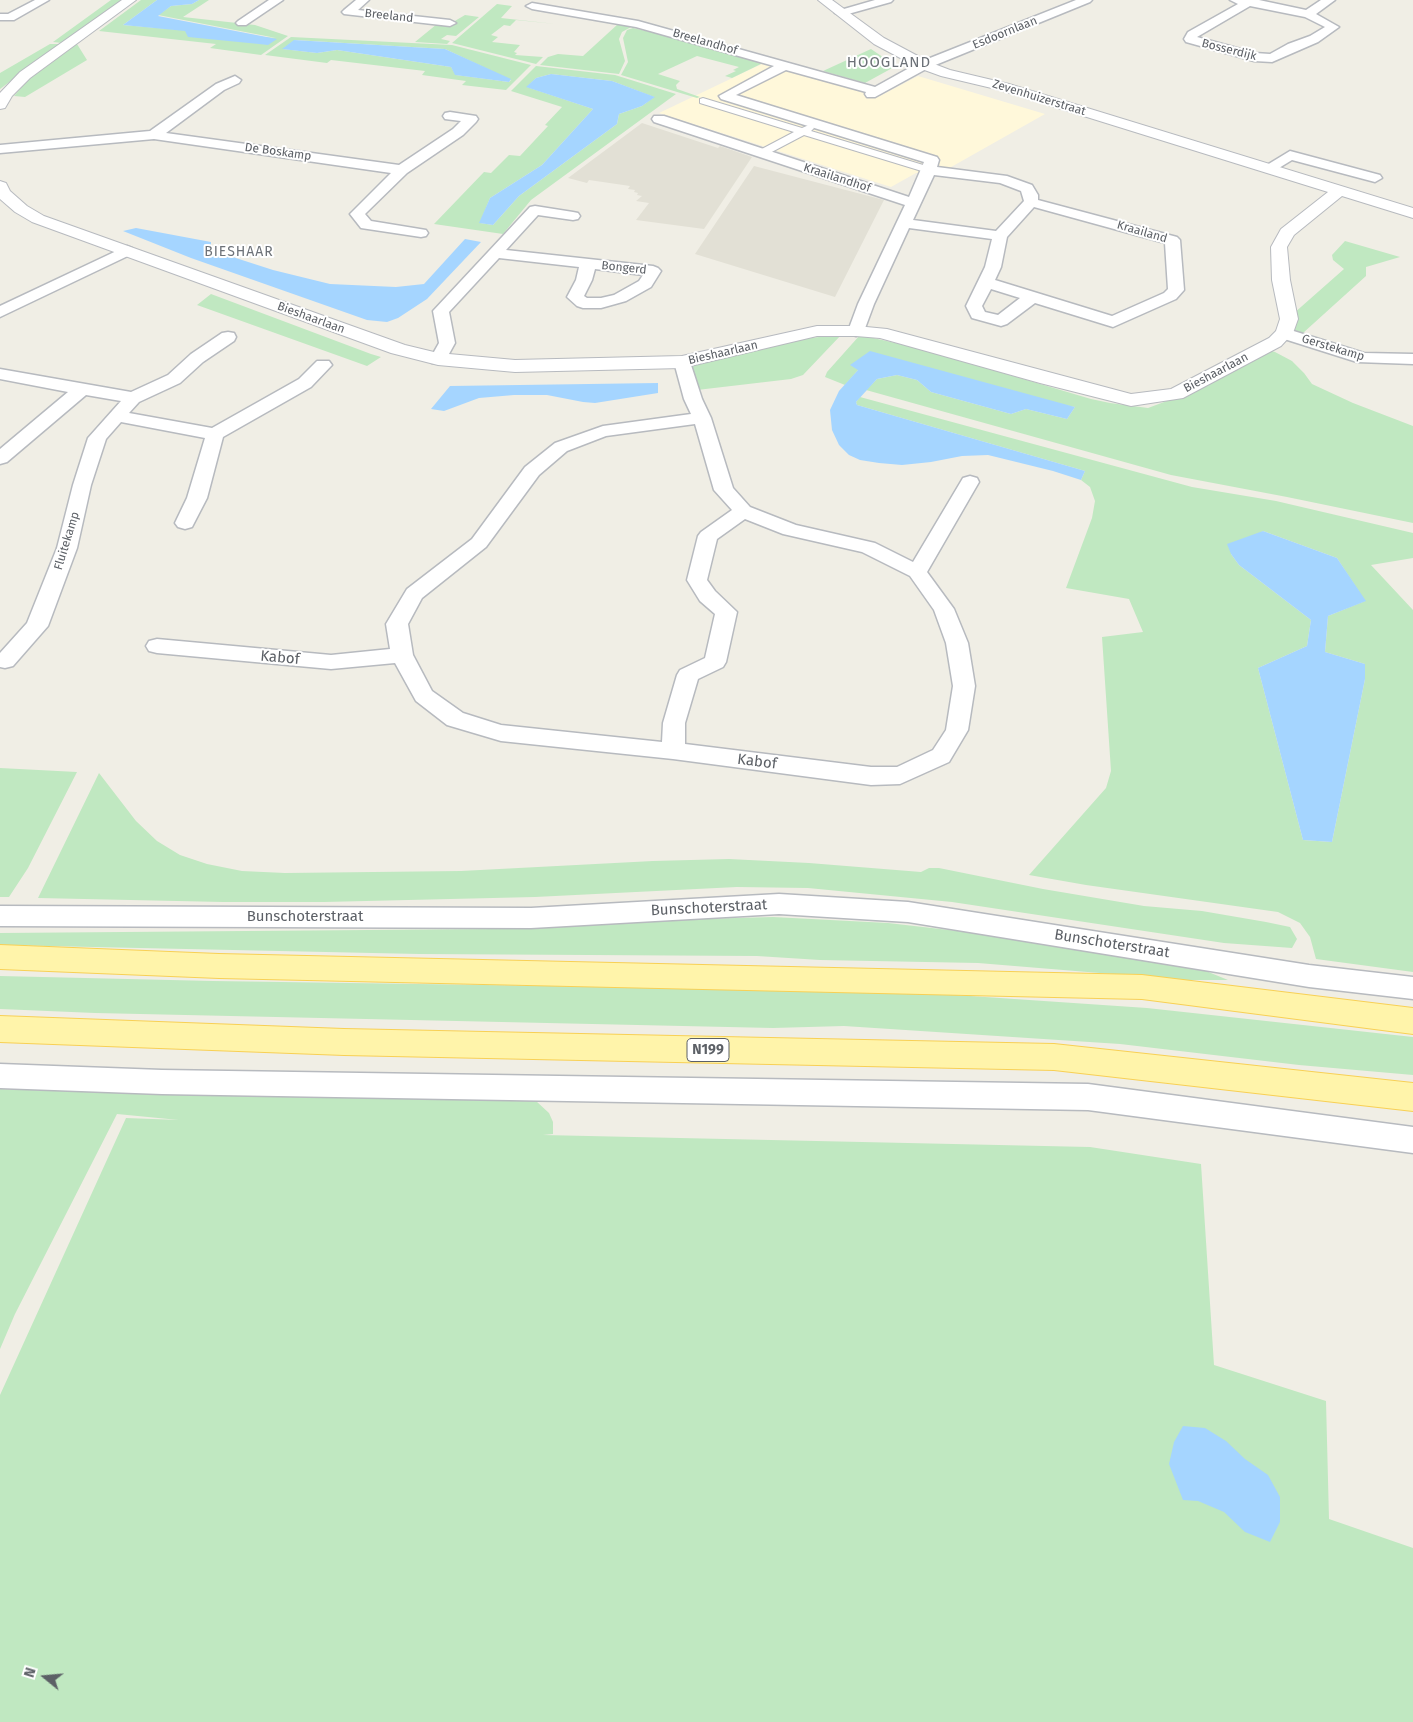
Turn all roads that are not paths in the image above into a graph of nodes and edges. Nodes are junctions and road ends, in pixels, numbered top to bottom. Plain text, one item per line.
1 (43, 0) edge
2 (130, 0) edge
3 (277, 0) edge
4 (363, 0) edge
5 (824, 0) edge
6 (887, 0) edge
7 (1086, 0) edge
8 (1236, 0) edge
9 (1330, 0) edge
10 (1251, 1) edge
11 (532, 6) dead end
12 (841, 13) junction
13 (1308, 14) junction
14 (0, 17) edge
15 (242, 23) dead end
16 (450, 23) dead end
17 (786, 65) junction
18 (924, 65) junction
19 (235, 80) dead end
20 (725, 96) junction
21 (2, 98) edge
22 (707, 99) joint
23 (450, 116) dead end
24 (659, 119) dead end
25 (812, 126) junction
26 (154, 135) junction
27 (0, 150) edge
28 (762, 153) junction
29 (1269, 168) junction
30 (402, 170) junction
31 (929, 170) junction
32 (1374, 178) dead end
33 (0, 186) edge
34 (1340, 190) junction
35 (1031, 202) junction
36 (912, 203) junction
37 (1413, 213) edge
38 (573, 216) dead end
39 (903, 223) junction
40 (421, 233) dead end
41 (1000, 236) junction
42 (127, 251) junction
43 (495, 252) junction
44 (588, 264) dead end
45 (986, 282) junction
46 (1033, 296) junction
47 (0, 312) edge
48 (856, 330) junction
49 (1284, 333) junction
50 (228, 337) dead end
51 (438, 359) junction
52 (1413, 359) edge
53 (682, 362) junction
54 (323, 365) dead end
55 (0, 374) edge
56 (82, 389) junction
57 (133, 398) junction
58 (116, 416) junction
59 (702, 418) junction
60 (215, 434) junction
61 (0, 458) edge
62 (970, 482) dead end
63 (743, 511) junction
64 (185, 523) dead end
65 (916, 572) junction
66 (157, 646) dead end
67 (402, 655) junction
68 (5, 660) dead end
69 (673, 751) junction
70 (0, 916) edge
71 (0, 957) edge
72 (1413, 988) edge
73 (1413, 1020) edge
74 (0, 1030) edge
75 (0, 1076) edge
76 (1413, 1097) edge
77 (1413, 1140) edge

1 - 14 street
2 - 21 street
3 - 15 street
4 - 16 street, Breeland
5 - 12 street, Zevenhuizerstraat
6 - 12 street
7 - 18 street, Esdoornlaan
8 - 10 street, Bosserdijk
9 - 13 street
10 - 13 street, Bosserdijk
10 - 13 street, Bosserdijk
11 - 17 street, Breelandhof
12 - 18 street, Zevenhuizerstraat
17 - 18 street, Breelandhof
17 - 20 street
18 - 29 street, Zevenhuizerstraat
19 - 26 street
20 - 22 street
20 - 25 street
22 - 25 street
23 - 30 street
24 - 28 street, Kraailandhof
25 - 28 street
25 - 31 street
26 - 27 street, De Boskamp
26 - 30 street, De Boskamp
28 - 36 street, Kraailandhof
29 - 32 street
29 - 34 street, Zevenhuizerstraat
30 - 40 street
31 - 35 street
31 - 36 street
33 - 42 street, Bieshaarlaan
34 - 37 street, Zevenhuizerstraat
34 - 49 street
35 - 41 street
35 - 46 street, Kraailand
36 - 39 street
38 - 43 street
39 - 41 street
39 - 48 street
41 - 45 street
42 - 47 street
42 - 51 street, Bieshaarlaan
43 - 44 street, Bongerd
43 - 51 street
45 - 46 street, Kraailand
45 - 46 street
48 - 49 street, Bieshaarlaan
48 - 53 street, Bieshaarlaan
49 - 52 street, Gerstekamp
50 - 57 street, Fluitekamp
51 - 53 street, Bieshaarlaan
53 - 59 street, Kabof
54 - 60 street
55 - 56 street
56 - 57 street
56 - 61 street
57 - 58 street, Fluitekamp
58 - 60 street
58 - 68 street, Fluitekamp
59 - 63 street, Kabof
59 - 67 street, Kabof
60 - 64 street
62 - 65 street
63 - 65 street, Kabof
63 - 69 street
65 - 69 street, Kabof
66 - 67 street, Kabof
67 - 69 street, Kabof
70 - 72 street, Bunschoterstraat
71 - 73 main road
74 - 76 main road, N199
75 - 77 street

